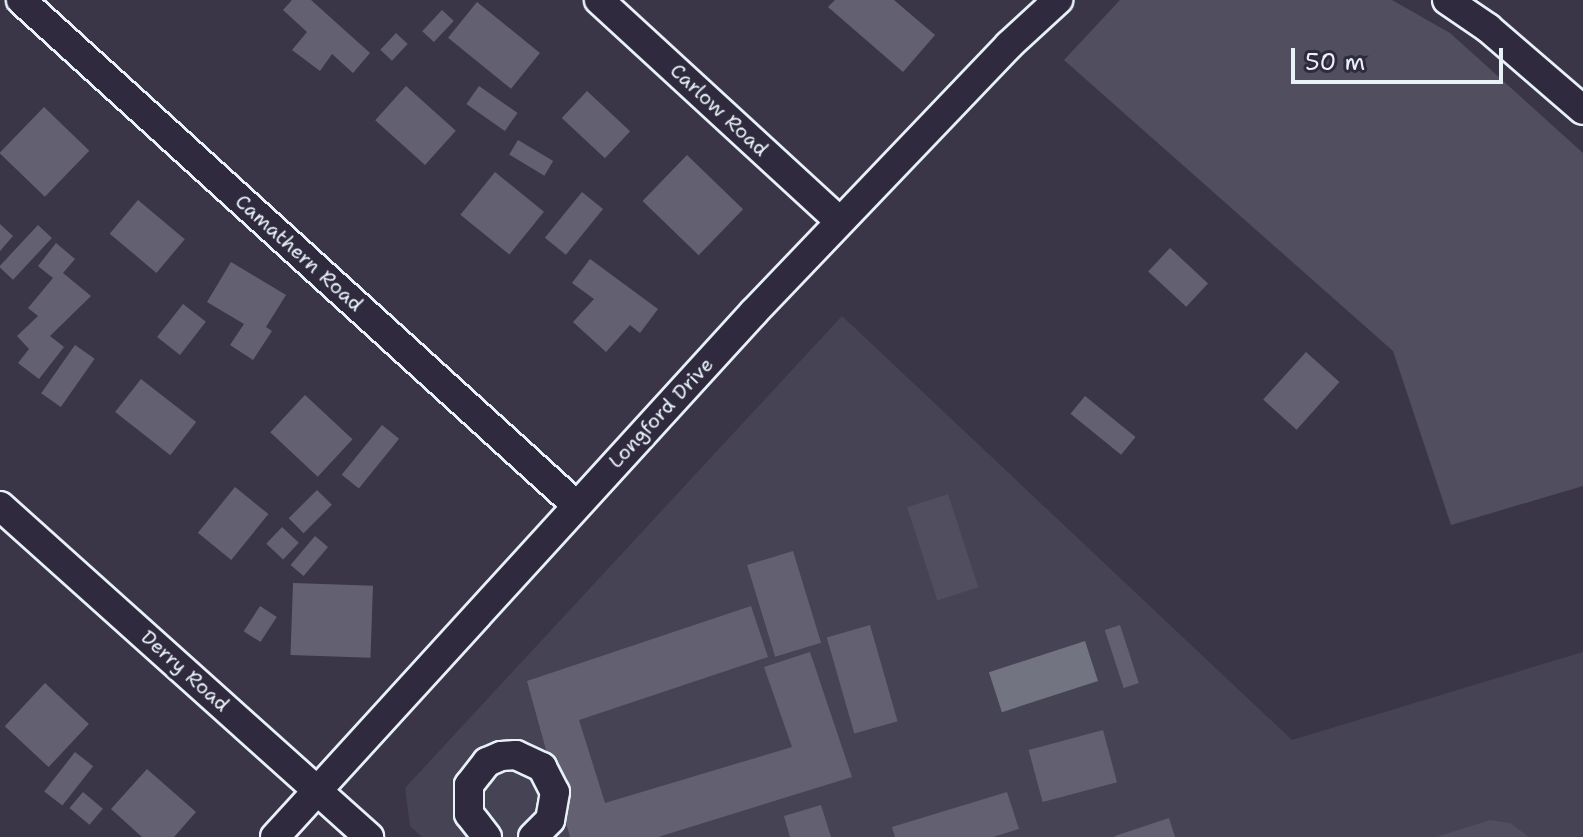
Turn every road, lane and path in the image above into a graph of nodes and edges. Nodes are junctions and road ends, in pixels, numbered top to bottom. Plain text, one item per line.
1 (21, 0) edge
2 (599, 0) edge
3 (1058, 0) edge
4 (1447, 0) edge
5 (1583, 110) edge
6 (839, 221) junction
7 (576, 505) junction
8 (0, 506) edge
9 (319, 789) junction
10 (275, 837) edge
11 (369, 837) edge
12 (487, 837) edge
13 (533, 837) edge

1 - 7 street, Camathern Road
2 - 6 street, Carlow Road
3 - 6 street, Longford Drive
4 - 5 street
6 - 7 street, Longford Drive
7 - 9 street, Longford Drive
8 - 9 street, Derry Road
9 - 10 street, Longford Drive
9 - 11 street, Derry Road
12 - 13 street

